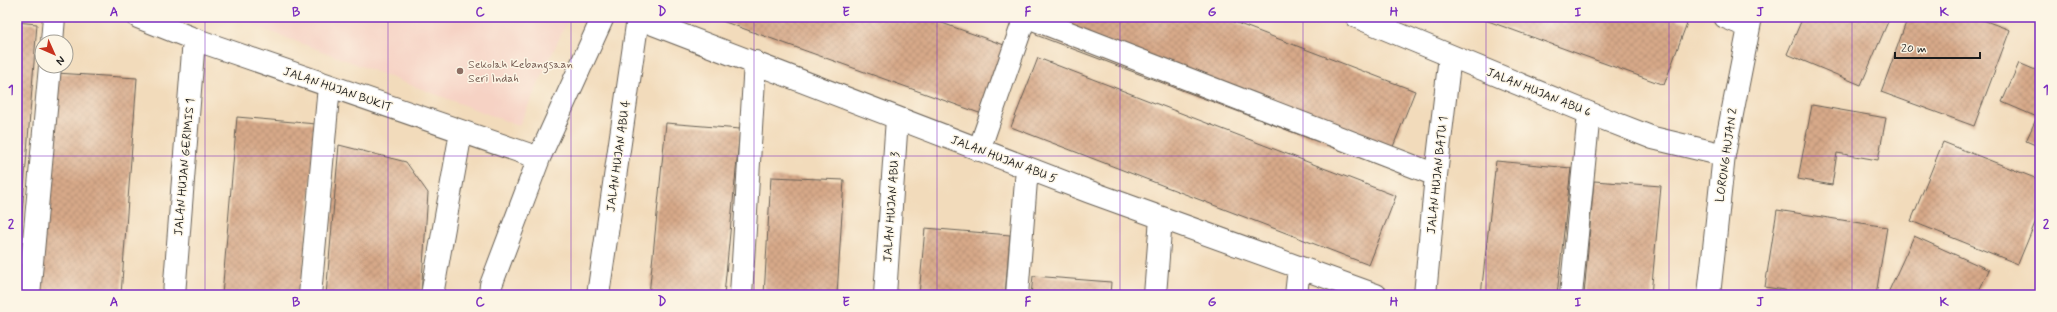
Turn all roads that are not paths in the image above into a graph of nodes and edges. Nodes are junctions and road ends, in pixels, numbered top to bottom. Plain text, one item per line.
1 (54, 17) edge
2 (138, 17) edge
3 (603, 17) edge
4 (637, 17) edge
5 (1025, 17) edge
6 (1028, 17) edge
7 (1357, 17) edge
8 (1725, 17) edge
9 (1750, 22) edge
10 (53, 34) edge
11 (194, 39) junction
12 (1450, 56) junction
13 (755, 62) junction
14 (49, 74) edge
15 (329, 86) junction
16 (1589, 113) junction
17 (897, 118) junction
18 (462, 132) junction
19 (979, 150) junction
20 (1724, 155) junction
21 (539, 158) junction
22 (1027, 168) junction
23 (1436, 175) junction
24 (1161, 218) junction
25 (1299, 268) junction
26 (29, 295) edge
27 (174, 295) edge
28 (310, 295) edge
29 (432, 295) edge
30 (490, 295) edge
31 (598, 295) edge
32 (741, 295) edge
33 (885, 295) edge
34 (1017, 295) edge
35 (1155, 295) edge
36 (1296, 295) edge
37 (1376, 295) edge
38 (1425, 295) edge
39 (1571, 295) edge
40 (1709, 295) edge

1 - 10 street
2 - 11 street, JALAN HUJAN BUKIT
3 - 21 street
4 - 13 street, JALAN HUJAN ABU 5
4 - 31 street, JALAN HUJAN ABU 4
5 - 19 street
6 - 23 street
7 - 12 street, JALAN HUJAN ABU 6
8 - 9 street
9 - 20 street, LORONG HUJAN 2
11 - 15 street, JALAN HUJAN BUKIT
11 - 27 street, JALAN HUJAN GERIMIS 1
12 - 16 street, JALAN HUJAN ABU 6
12 - 23 street, JALAN HUJAN BATU 1
13 - 17 street, JALAN HUJAN ABU 5
13 - 32 street
14 - 26 street
15 - 18 street, JALAN HUJAN BUKIT
15 - 28 street
16 - 20 street, JALAN HUJAN ABU 6
16 - 39 street
17 - 19 street, JALAN HUJAN ABU 5
17 - 33 street, JALAN HUJAN ABU 3
18 - 21 street, JALAN HUJAN BUKIT
18 - 29 street
19 - 22 street, JALAN HUJAN ABU 5
20 - 40 street, LORONG HUJAN 2
21 - 30 street
22 - 24 street, JALAN HUJAN ABU 5
22 - 34 street
23 - 38 street, JALAN HUJAN BATU 1
24 - 25 street, JALAN HUJAN ABU 5
24 - 35 street
25 - 36 street
25 - 37 street, JALAN HUJAN ABU 5

